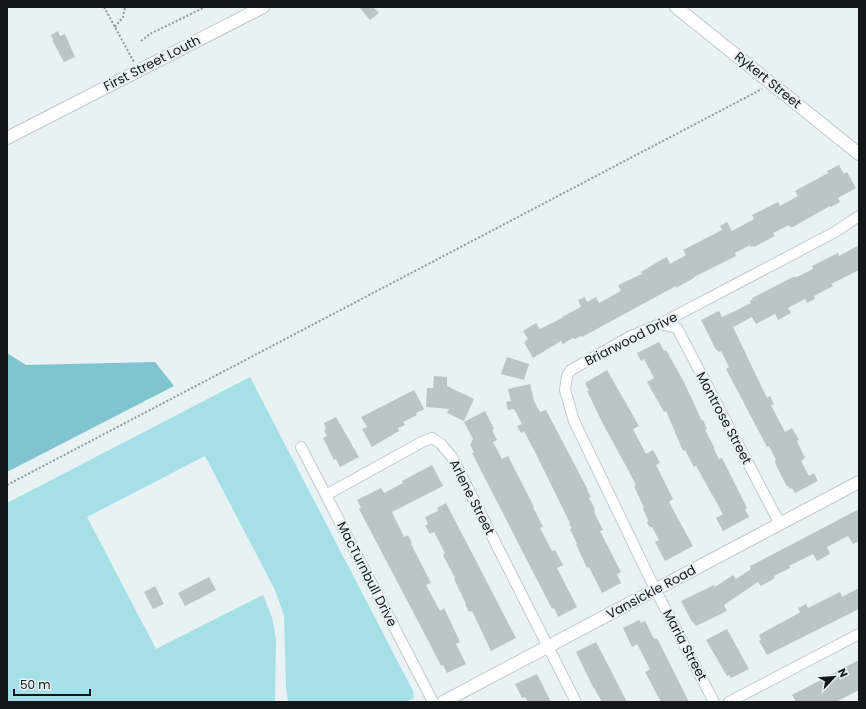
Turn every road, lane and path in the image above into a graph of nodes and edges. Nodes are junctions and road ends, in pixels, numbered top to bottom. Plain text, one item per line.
1 (104, 7) edge
2 (125, 7) edge
3 (205, 7) edge
4 (263, 7) edge
5 (676, 7) edge
6 (115, 27) junction
7 (141, 41) dead end
8 (139, 70) junction
9 (772, 84) junction
10 (7, 138) edge
11 (859, 154) edge
12 (859, 216) edge
13 (660, 324) junction
14 (301, 447) dead end
15 (859, 482) edge
16 (7, 485) edge
17 (326, 495) junction
18 (780, 524) junction
19 (655, 589) junction
20 (859, 634) edge
21 (548, 647) junction
22 (433, 702) edge
23 (443, 702) edge
24 (576, 702) edge
25 (714, 702) edge
26 (729, 702) edge

1 - 6 path
2 - 6 path
3 - 7 path
4 - 8 street, First Street Louth
5 - 9 street, Rykert Street
6 - 8 path
8 - 10 street, First Street Louth
9 - 11 street, Rykert Street
9 - 16 path
12 - 13 street, Briarwood Drive
13 - 18 street, Montrose Street
13 - 19 street, Briarwood Drive
14 - 17 street, MacTurnbull Drive
15 - 18 street, Vansickle Road
17 - 21 street, Arlene Street
17 - 22 street, MacTurnbull Drive
18 - 19 street, Vansickle Road
19 - 21 street, Vansickle Road
19 - 25 street, Maria Street
20 - 26 street
21 - 23 street, Vansickle Road
21 - 24 street

